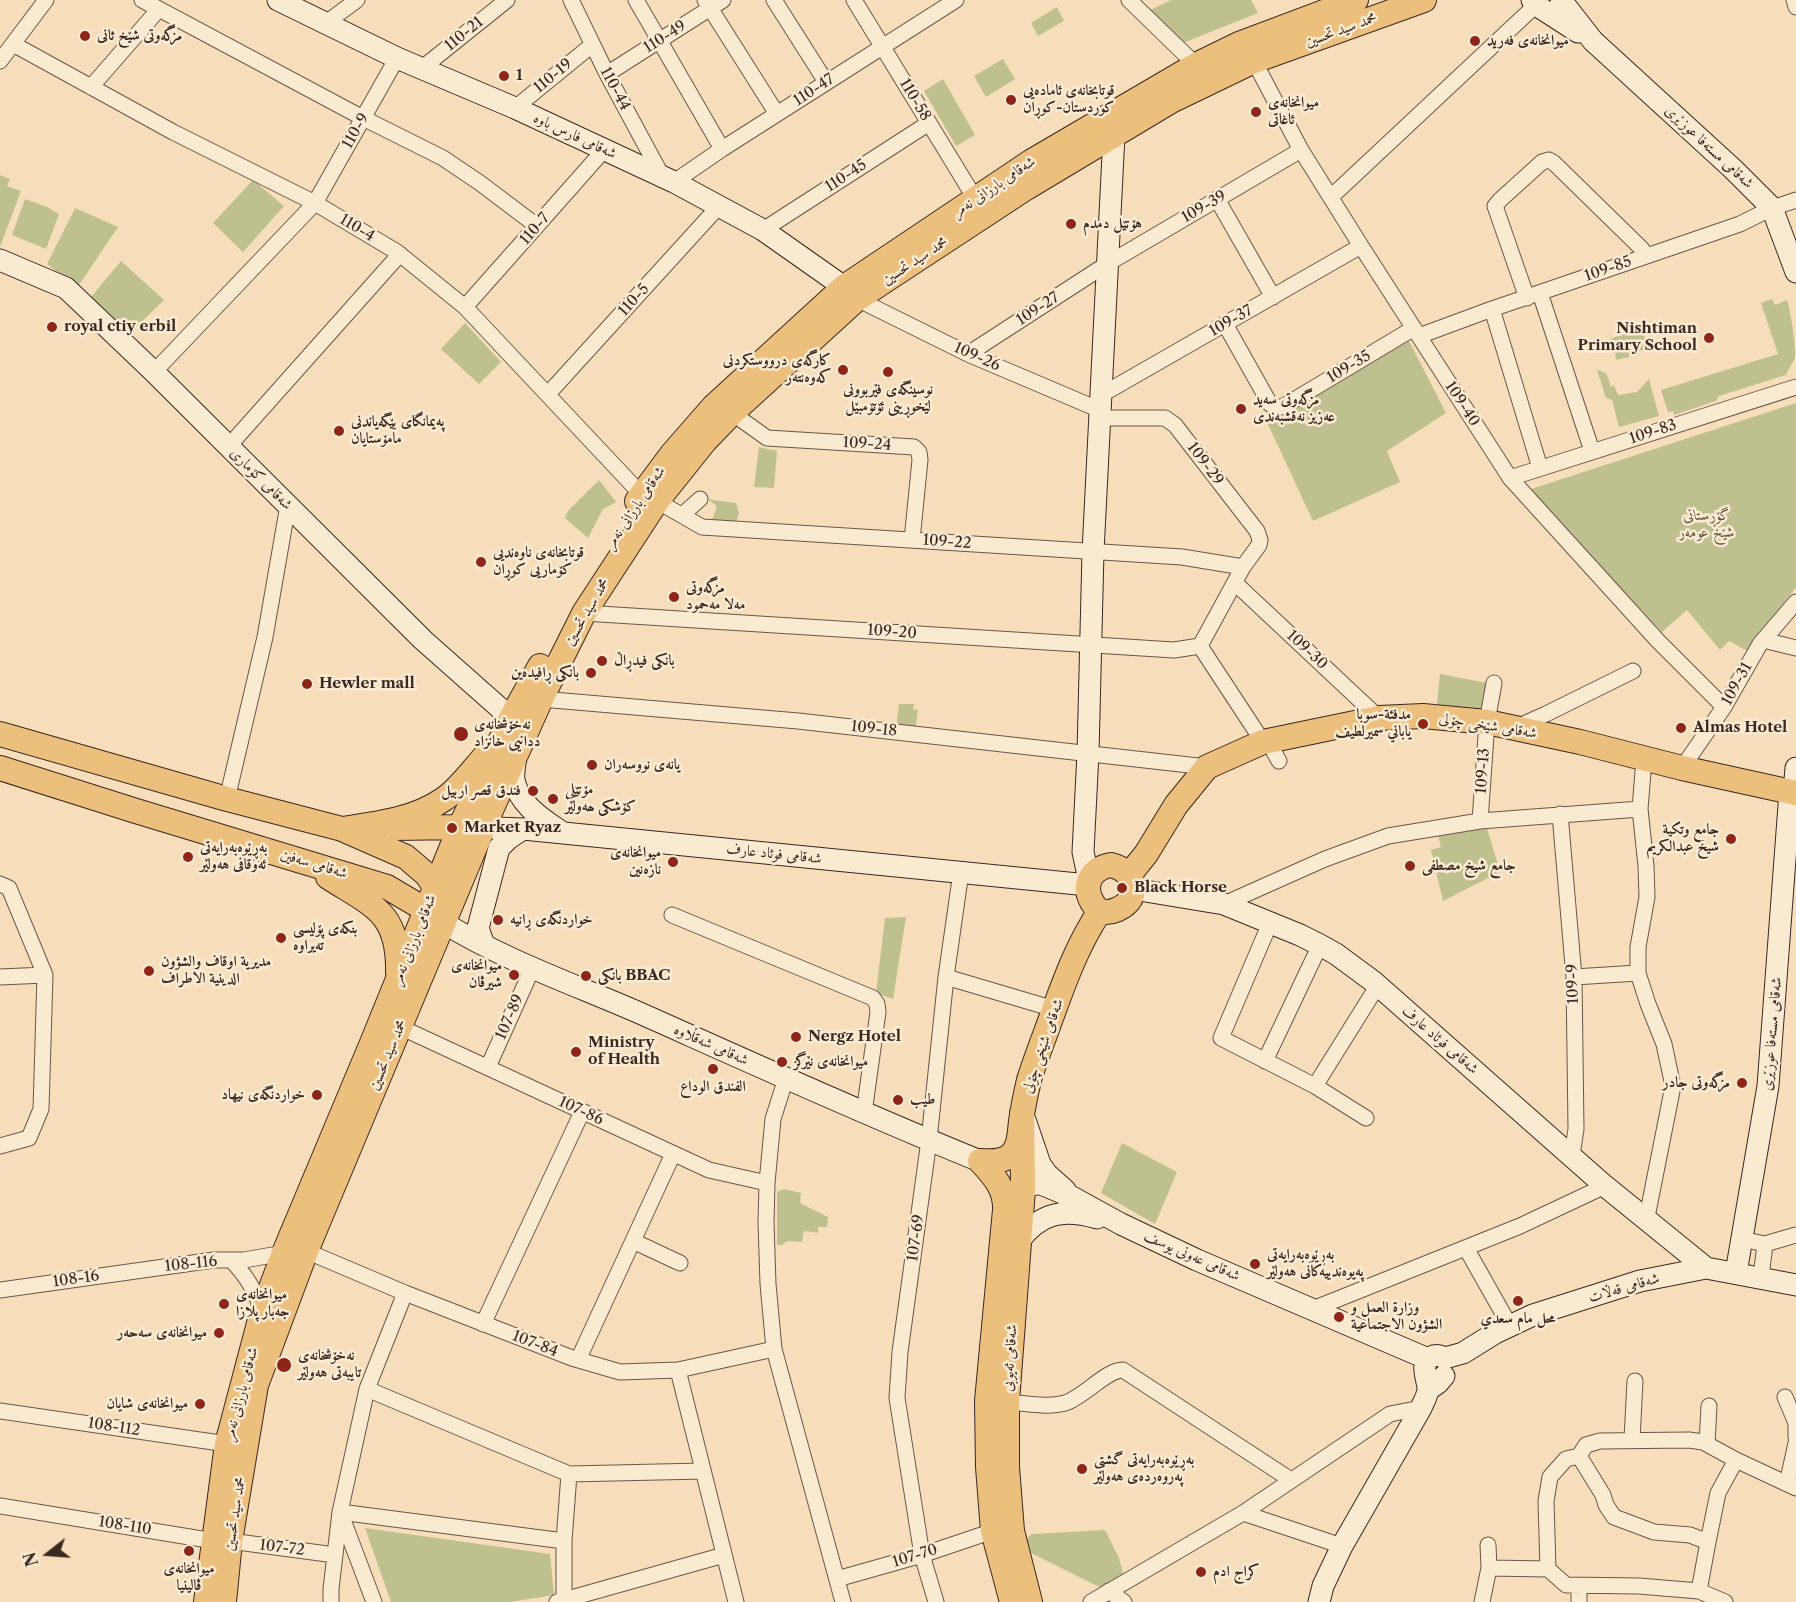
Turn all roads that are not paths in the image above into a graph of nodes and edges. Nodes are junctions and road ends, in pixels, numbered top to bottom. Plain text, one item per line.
1 (46, 0) edge
2 (142, 0) edge
3 (278, 0) edge
4 (357, 0) edge
5 (507, 0) edge
6 (571, 0) edge
7 (636, 0) edge
8 (774, 0) edge
9 (854, 0) edge
10 (956, 0) edge
11 (1130, 0) edge
12 (1356, 0) edge
13 (1424, 0) edge
14 (1561, 0) edge
15 (1794, 0) edge
16 (713, 3) edge
17 (1534, 3) edge
18 (1796, 7) edge
19 (159, 9) junction
20 (326, 23) junction
21 (659, 41) junction
22 (1593, 41) junction
23 (13, 44) junction
24 (592, 45) junction
25 (882, 46) junction
26 (397, 58) junction
27 (0, 61) edge
28 (1254, 61) junction
29 (1196, 65) junction
30 (421, 69) junction
31 (607, 74) junction
32 (826, 82) junction
33 (91, 87) junction
34 (514, 108) junction
35 (777, 114) junction
36 (363, 118) junction
37 (929, 123) junction
38 (1114, 135) junction
39 (722, 149) junction
40 (604, 150) junction
41 (1301, 150) junction
42 (668, 179) junction
43 (1331, 197) junction
44 (1217, 199) junction
45 (976, 200) junction
46 (1796, 200) edge
47 (315, 203) junction
48 (720, 205) junction
49 (1772, 208) junction
50 (537, 226) junction
51 (763, 230) junction
52 (1361, 246) junction
53 (400, 254) junction
54 (1644, 256) junction
55 (0, 260) edge
56 (1107, 264) junction
57 (1796, 272) edge
58 (850, 293) junction
59 (1534, 295) junction
60 (1273, 297) junction
61 (465, 307) junction
62 (1492, 309) junction
63 (1225, 324) junction
64 (1416, 332) junction
65 (968, 354) junction
66 (154, 372) junction
67 (1796, 387) edge
68 (548, 394) junction
69 (1100, 408) junction
70 (732, 413) junction
71 (228, 447) junction
72 (1592, 451) junction
73 (1540, 468) junction
74 (1510, 478) junction
75 (649, 497) junction
76 (700, 499) dead end
77 (288, 505) junction
78 (682, 515) junction
79 (912, 540) junction
80 (1093, 552) junction
81 (1243, 567) junction
82 (1235, 583) junction
83 (1796, 602) edge
84 (584, 613) junction
85 (1763, 640) junction
86 (1090, 644) junction
87 (1200, 646) junction
88 (1796, 648) edge
89 (1633, 671) dead end
90 (1494, 683) dead end
91 (541, 699) junction
92 (1724, 707) junction
93 (1379, 718) junction
94 (1487, 722) junction
95 (1514, 728) junction
96 (0, 734) edge
97 (509, 737) junction
98 (1270, 748) junction
99 (1088, 753) junction
100 (1644, 759) junction
101 (1207, 767) junction
102 (0, 768) edge
103 (1682, 768) junction
104 (1796, 768) edge
105 (1793, 793) edge
106 (227, 800) junction
107 (1640, 809) junction
108 (1560, 814) junction
109 (1480, 820) junction
110 (523, 829) junction
111 (342, 830) junction
112 (563, 833) junction
113 (472, 835) junction
114 (304, 861) junction
115 (961, 872) junction
116 (1088, 882) junction
117 (1131, 882) junction
118 (0, 884) edge
119 (387, 887) junction
120 (435, 887) junction
121 (1224, 904) junction
122 (1100, 911) junction
123 (672, 915) dead end
124 (435, 917) junction
125 (1270, 923) junction
126 (483, 945) junction
127 (1320, 945) junction
128 (533, 967) junction
129 (1638, 974) junction
130 (45, 975) junction
131 (0, 977) edge
132 (946, 977) junction
133 (1574, 977) junction
134 (398, 980) junction
135 (1378, 985) junction
136 (1054, 1009) junction
137 (400, 1027) junction
138 (1265, 1061) junction
139 (488, 1067) junction
140 (786, 1078) junction
141 (1315, 1086) junction
142 (582, 1112) junction
143 (864, 1113) junction
144 (1022, 1113) junction
145 (1366, 1118) dead end
146 (929, 1140) junction
147 (0, 1146) edge
148 (673, 1154) junction
149 (1572, 1155) junction
150 (980, 1161) junction
151 (767, 1184) junction
152 (1605, 1186) junction
153 (1023, 1189) junction
154 (1072, 1197) junction
155 (1005, 1210) junction
156 (1648, 1212) dead end
157 (1121, 1224) junction
158 (1796, 1235) edge
159 (1741, 1239) junction
160 (633, 1241) junction
161 (1019, 1241) junction
162 (1765, 1244) junction
163 (1466, 1248) junction
164 (295, 1252) junction
165 (231, 1260) junction
166 (680, 1263) dead end
167 (152, 1268) joint
168 (1706, 1268) junction
169 (1736, 1274) junction
170 (1761, 1277) junction
171 (1796, 1285) edge
172 (0, 1290) edge
173 (405, 1293) junction
174 (1312, 1309) junction
175 (262, 1312) junction
176 (483, 1324) junction
177 (1510, 1326) junction
178 (774, 1348) junction
179 (578, 1360) junction
180 (678, 1370) junction
181 (1438, 1374) junction
182 (1635, 1381) dead end
183 (367, 1389) junction
184 (1785, 1397) dead end
185 (1007, 1402) junction
186 (1708, 1406) dead end
187 (0, 1411) edge
188 (1796, 1424) edge
189 (1796, 1437) edge
190 (1632, 1440) junction
191 (1796, 1443) edge
192 (227, 1444) junction
193 (1707, 1444) junction
194 (1579, 1456) junction
195 (1736, 1460) junction
196 (703, 1471) junction
197 (569, 1474) junction
198 (1291, 1480) junction
199 (1792, 1486) edge
200 (0, 1506) edge
201 (340, 1512) junction
202 (1243, 1513) junction
203 (993, 1531) junction
204 (222, 1541) junction
205 (564, 1541) junction
206 (1708, 1542) junction
207 (1488, 1545) dead end
208 (1342, 1546) junction
209 (334, 1555) junction
210 (724, 1555) junction
211 (922, 1555) junction
212 (1489, 1568) junction
213 (1548, 1569) junction
214 (837, 1579) junction
215 (1579, 1586) junction
216 (1109, 1591) junction
217 (1699, 1591) junction
218 (561, 1601) edge
219 (206, 1602) edge
220 (224, 1602) edge
221 (331, 1602) edge
222 (374, 1602) edge
223 (736, 1602) edge
224 (843, 1602) edge
225 (936, 1602) edge
226 (1012, 1602) edge
227 (1030, 1602) edge
228 (1091, 1602) edge
229 (1124, 1602) edge
230 (1320, 1602) edge
231 (1482, 1602) edge
232 (1579, 1602) edge
233 (1725, 1602) edge

1 - 23 street
2 - 19 street
3 - 20 main road, شەقامی فارس باوە
4 - 20 street
5 - 30 street, 110-21
6 - 24 street, 110-44
7 - 21 street
8 - 32 street
9 - 25 street, 110-58
10 - 25 street, 110-47
11 - 29 street
12 - 29 main road, شەقامی بارزانی نەمر
13 - 28 main road, محمد سید تحسین
14 - 22 main road, شەقامی مستەفا عوزێری
15 - 18 street
16 - 21 street, 110-49
16 - 35 street
17 - 22 main road, شەقامی مستەفا عوزێری
17 - 43 street
19 - 33 street
19 - 36 street
20 - 26 main road, شەقامی فارس باوە
21 - 31 street, 110-49
21 - 39 street
22 - 49 main road, شەقامی مستەفا عوزێری
23 - 27 street
23 - 33 street, 110-4
24 - 31 street, 110-44
24 - 34 street, 110-19
25 - 32 street, 110-47
25 - 37 street, 110-58
26 - 30 main road, شەقامی فارس باوە
26 - 36 street, 110-9
28 - 38 main road, محمد سید تحسین
28 - 41 street, 109-40
29 - 45 main road, شەقامی بارزانی نەمر
30 - 34 main road, شەقامی فارس باوە
31 - 42 street, 110-44
32 - 35 street, 110-47
33 - 47 street, 110-4
34 - 40 main road, شەقامی فارس باوە
35 - 39 street, 110-47
36 - 47 street, 110-9
36 - 50 street
37 - 45 street, 110-58
37 - 51 street, 110-45
38 - 56 main road
38 - 58 main road, محمد سید تحسین
39 - 42 street, 110-47
40 - 42 main road, شەقامی فارس باوە
40 - 50 street, 110-7
41 - 43 street, 109-40
41 - 44 street, 109-39
42 - 48 main road, شەقامی فارس باوە
43 - 52 street, 109-40
44 - 56 street, 109-39
44 - 60 street
45 - 58 main road, شەقامی بارزانی نەمر
46 - 49 street, 109-85
47 - 53 street, 110-4
47 - 66 street, 110-9
48 - 51 main road, شەقامی فارس باوە
48 - 68 street, 110-5
49 - 54 street, 109-85
49 - 57 main road, شەقامی مستەفا عوزێری
50 - 61 street, 110-7
51 - 58 main road, شەقامی فارس باوە
52 - 60 street, 109-37
52 - 64 street, 109-40
53 - 61 street, 110-4
53 - 71 street
54 - 59 street, 109-85
54 - 59 street
55 - 66 main road, شەقامی کۆماری
56 - 65 street, 109-27
56 - 69 main road
58 - 65 street, 109-26
58 - 70 main road, محمد سید تحسین
58 - 75 main road, شەقامی بارزانی نەمر
59 - 62 street, 109-85
59 - 72 street
60 - 63 street, 109-37
61 - 68 street, 110-4
62 - 64 street, 109-85
62 - 73 street
63 - 64 street, 109-35
63 - 69 street, 109-37
64 - 74 street, 109-40
65 - 69 street, 109-26
66 - 71 main road, شەقامی کۆماری
67 - 72 street, 109-83
68 - 75 street, 110-4
69 - 80 main road
69 - 81 street, 109-29
70 - 75 main road, محمد سید تحسین
70 - 79 street, 109-24
71 - 77 main road, شەقامی کۆماری
72 - 73 street, 109-83
73 - 74 street, 109-83
74 - 92 street, 109-40
75 - 78 street, 109-22
75 - 84 main road, محمد سید تحسین
75 - 97 main road, شەقامی بارزانی نەمر
76 - 78 street
77 - 97 main road, شەقامی کۆماری
77 - 106 street
78 - 79 street, 109-22
79 - 80 street, 109-22
80 - 81 street, 109-22
80 - 86 main road
81 - 82 street, 109-29
82 - 87 street, 109-29
82 - 93 street, 109-30
83 - 85 street, 109-31
84 - 86 street, 109-20
84 - 91 main road, محمد سید تحسین
85 - 88 street
85 - 92 street, 109-31
86 - 87 street, 109-20
86 - 99 main road
87 - 98 street
89 - 95 street
90 - 94 street, 109-13
91 - 97 main road, محمد سید تحسین
91 - 99 street, 109-18
92 - 103 street, 109-31
93 - 94 main road, شەقامی شێخی چۆلی
93 - 98 main road, شەقامی شێخی چۆلی
94 - 95 main road, شەقامی شێخی چۆلی
94 - 109 street, 109-13
95 - 100 main road, شەقامی شێخی چۆلی
96 - 106 main road
97 - 111 main road
97 - 112 main road
97 - 113 main road, محمد سید تحسین
98 - 101 main road, شەقامی شێخی چۆلی
99 - 101 street, 109-18
99 - 116 main road
100 - 103 main road, شەقامی شێخی چۆلی
100 - 107 street
101 - 117 main road, شەقامی شێخی چۆلی
102 - 114 main road, شەقامی سەفین
103 - 105 main road, شەقامی شێخی چۆلی
104 - 105 main road, شەقامی مستەفا عوزێری
105 - 159 main road, شەقامی مستەفا عوزێری
106 - 111 main road
107 - 108 street
107 - 129 street
108 - 109 street
108 - 133 street, 109-9
109 - 121 street
110 - 112 main road, شەقامی فوئاد عارف
110 - 113 main road, شەقامی فوئاد عارف
110 - 126 main road
111 - 113 main road
111 - 120 main road
112 - 115 main road, شەقامی فوئاد عارف
113 - 120 main road
113 - 124 main road, محمد سید تحسین
114 - 119 main road, شەقامی سەفین
114 - 134 main road
115 - 116 main road, شەقامی فوئاد عارف
115 - 132 street, 107-69
116 - 117 main road
116 - 122 main road
117 - 121 main road, شەقامی فوئاد عارف
117 - 122 main road
118 - 130 street
119 - 120 main road
119 - 124 main road, شەقامی سەفین
120 - 124 main road
121 - 125 main road, شەقامی فوئاد عارف
122 - 136 main road, شەقامی شێخی چۆلی
123 - 143 street
124 - 126 main road, شەقامی شەقڵاوە
124 - 134 main road, شەقامی بارزانی نەمر
124 - 137 main road, محمد سید تحسین
125 - 127 main road, شەقامی فوئاد عارف
125 - 138 street
126 - 128 main road, شەقامی شەقڵاوە
127 - 135 main road, شەقامی فوئاد عارف
127 - 138 street
128 - 139 street, 107-89
128 - 140 main road, شەقامی شەقڵاوە
129 - 133 street
129 - 156 street
130 - 131 street
130 - 147 street
132 - 136 street
132 - 146 street, 107-69
133 - 149 street, 109-9
134 - 164 main road, شەقامی بارزانی نەمر
135 - 141 street
135 - 149 main road, شەقامی فوئاد عارف
136 - 144 main road, شەقامی شێخی چۆلی
137 - 139 street, 107-86
137 - 164 main road, محمد سید تحسین
138 - 141 street
139 - 142 street, 107-86
140 - 143 main road, شەقامی شەقڵاوە
140 - 151 street
141 - 145 street
142 - 148 street, 107-86
142 - 176 street
143 - 146 main road, شەقامی شەقڵاوە
144 - 150 main road, شەقامی شێخی چۆلی
144 - 153 main road, شەقامی ئەیوبی
144 - 154 main road, شەقامی عەونی یوسف
146 - 150 main road, شەقامی شەقڵاوە
146 - 211 street, 107-69
148 - 151 street, 107-86
148 - 160 street
149 - 152 main road, شەقامی فوئاد عارف
150 - 155 main road, شەقامی ئەیوبی
151 - 178 street
152 - 163 street
152 - 168 main road, شەقامی فوئاد عارف
153 - 154 main road, شەقامی عەونی یوسف
153 - 155 main road
153 - 161 main road, شەقامی ئەیوبی
154 - 157 main road, شەقامی عەونی یوسف
155 - 203 main road, شەقامی ئەیوبی
157 - 161 main road, شەقامی عەونی یوسف
157 - 174 main road, شەقامی عەونی یوسف
158 - 162 street
159 - 162 street
159 - 169 main road, شەقامی مستەفا عوزێری
160 - 166 street
160 - 179 street
161 - 185 main road, شەقامی ئەیوبی
162 - 170 street
163 - 174 street
163 - 177 street
164 - 165 street, 108-116
164 - 173 street, 107-84
164 - 175 main road, شەقامی بارزانی نەمر
164 - 204 main road, محمد سید تحسین
165 - 167 street, 108-116
165 - 175 street, 108-116
167 - 172 street, 108-16
168 - 169 main road, شەقامی قەڵات
168 - 177 main road, شەقامی قەڵات
169 - 170 main road, شەقامی قەڵات
170 - 171 main road, شەقامی قەڵات
173 - 176 street, 107-84
173 - 183 street
174 - 181 main road, شەقامی عەونی یوسف
175 - 192 main road, شەقامی بارزانی نەمر
176 - 179 street, 107-84
177 - 181 main road, شەقامی قەڵات
178 - 180 street, 107-84
178 - 214 street
179 - 180 street, 107-84
180 - 196 street
181 - 198 street
181 - 208 main road
182 - 190 street
183 - 197 street
183 - 201 street
184 - 188 street
185 - 198 street
185 - 227 main road, شەقامی ئەیوبی
186 - 193 street
187 - 192 street, 108-112
188 - 189 street
190 - 193 street
190 - 194 street
191 - 199 street
192 - 204 main road, شەقامی بارزانی نەمر
193 - 195 street
194 - 206 street
194 - 213 street
195 - 199 street
195 - 206 street
196 - 197 street
196 - 210 street
197 - 205 street
198 - 202 street
200 - 204 street, 108-110
201 - 205 street
201 - 209 street
201 - 222 street
202 - 208 street
202 - 216 street
203 - 211 street, 107-70
203 - 226 main road, شەقامی ئەیوبی
204 - 209 street, 107-72
204 - 219 main road, شەقامی بارزانی نەمر
204 - 220 main road, محمد سید تحسین
205 - 218 street
206 - 217 street
207 - 212 street
208 - 230 main road
209 - 221 street
210 - 218 street
210 - 223 street
211 - 214 street, 107-70
211 - 225 street, 107-69
212 - 213 street
212 - 231 street
213 - 215 street
214 - 224 street
215 - 217 street
215 - 232 street
216 - 228 street
216 - 229 street
217 - 233 street

